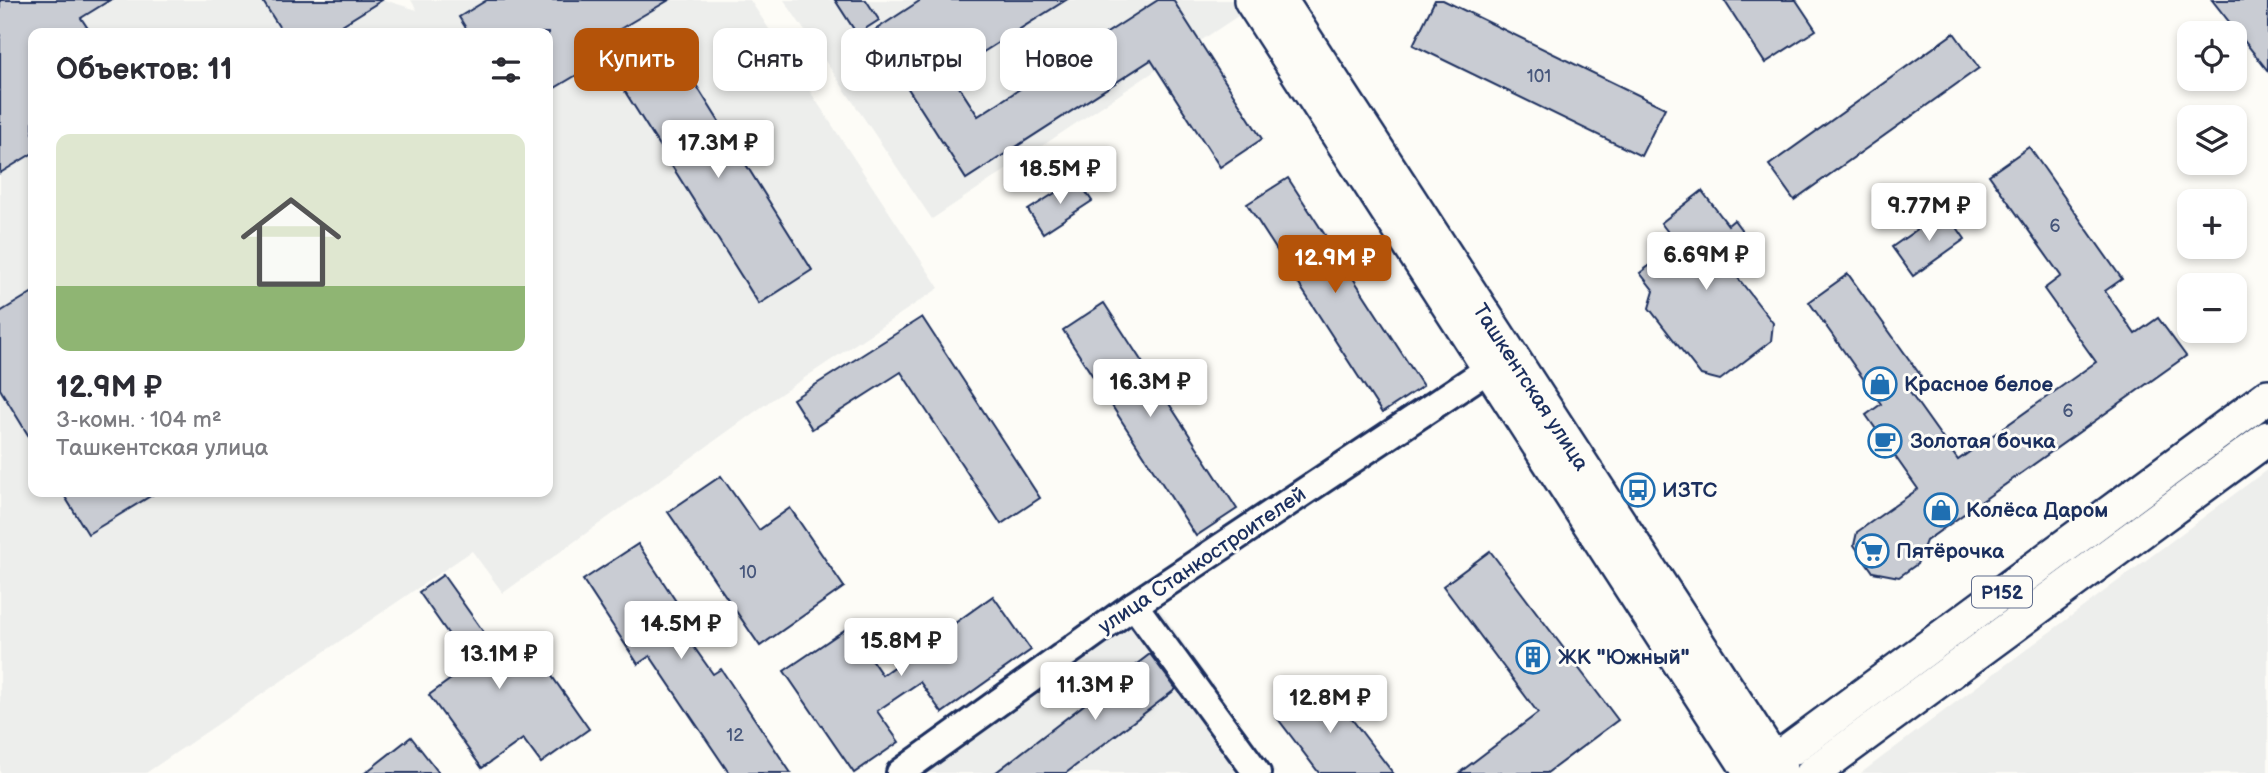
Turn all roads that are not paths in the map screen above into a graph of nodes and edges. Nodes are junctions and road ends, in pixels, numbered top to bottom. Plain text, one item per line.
1 (1251, 0) edge
2 (1280, 0) edge
3 (1467, 309) junction
4 (1500, 362) junction
5 (2268, 396) edge
6 (2268, 438) edge
7 (1134, 604) junction
8 (1766, 770) edge
9 (900, 773) edge
10 (1257, 773) edge
11 (1812, 773) edge

1 - 3 main road, Ташкентская улица
2 - 3 main road, Ташкентская улица
3 - 4 main road, Ташкентская улица
4 - 7 street, улица Станкостроителей
4 - 8 main road, Ташкентская улица
5 - 8 main road, Р152
6 - 11 main road, Р152
7 - 9 street, улица Станкостроителей
7 - 10 street

